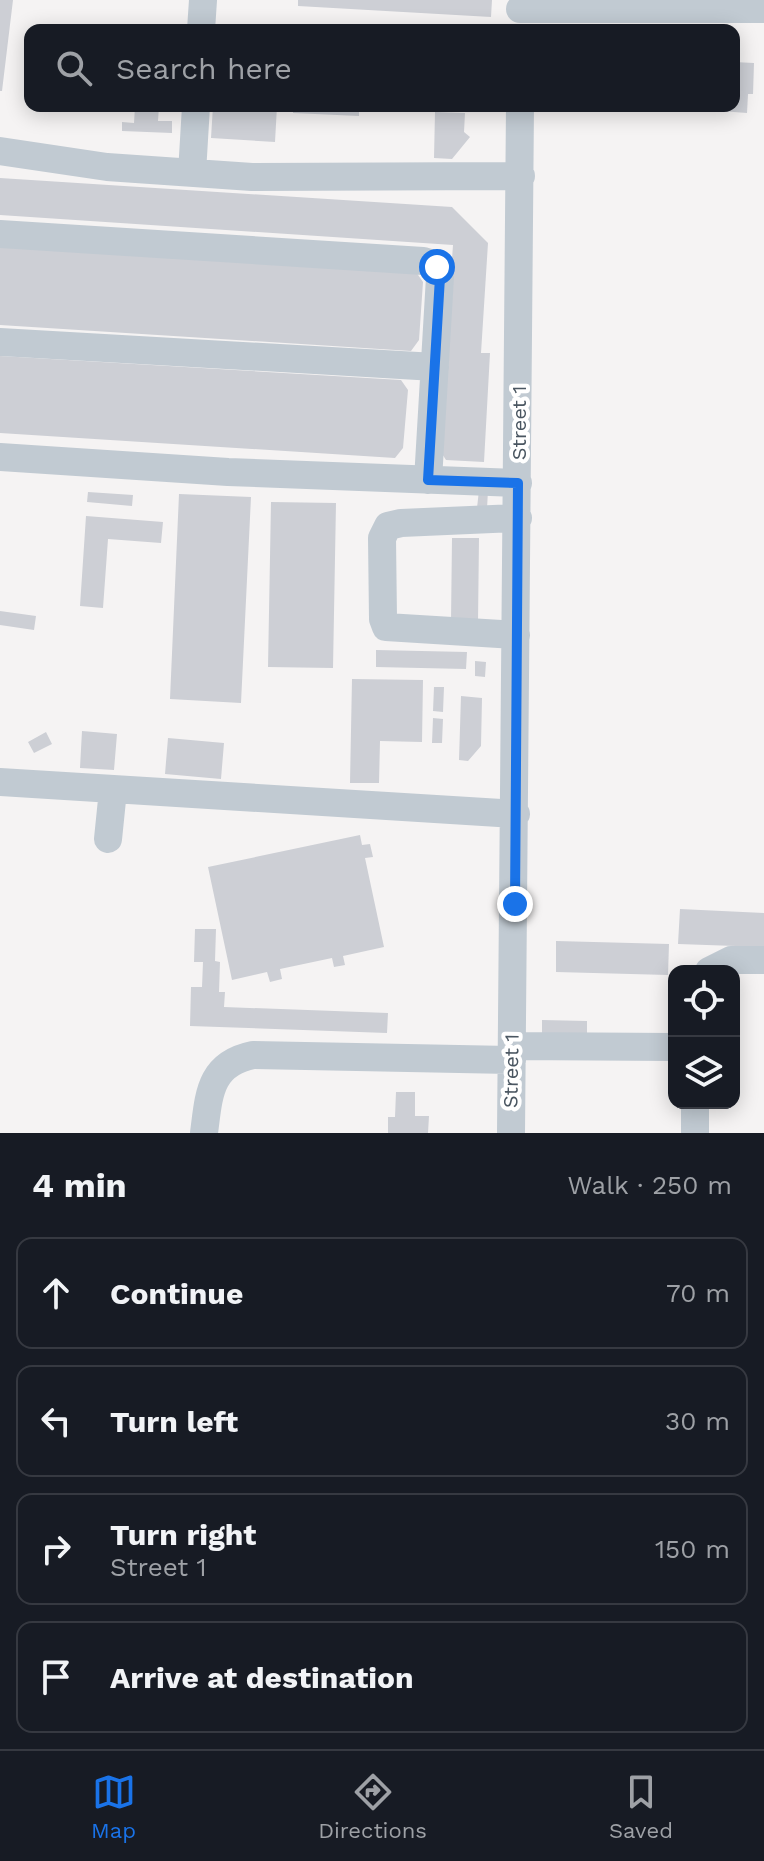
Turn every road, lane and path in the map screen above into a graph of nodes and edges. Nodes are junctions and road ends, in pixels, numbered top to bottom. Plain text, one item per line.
1 (203, 0) edge
2 (764, 9) edge
3 (520, 13) edge
4 (201, 24) edge
5 (196, 112) edge
6 (520, 112) edge
7 (0, 151) edge
8 (192, 173) junction
9 (521, 176) junction
10 (0, 234) edge
11 (0, 342) edge
12 (435, 367) junction
13 (0, 457) edge
14 (428, 480) junction
15 (518, 483) junction
16 (518, 518) junction
17 (516, 635) junction
18 (0, 782) edge
19 (113, 790) junction
20 (516, 814) junction
21 (108, 839) dead end
22 (764, 960) edge
23 (721, 965) edge
24 (668, 1047) edge
25 (512, 1053) junction
26 (695, 1109) edge
27 (510, 1130) edge
28 (204, 1133) edge
29 (695, 1133) edge

1 - 4 street
2 - 3 street
5 - 8 street
6 - 9 street, Street 1
7 - 8 street
8 - 9 street
9 - 15 street, Street 1
10 - 12 street
11 - 12 street
12 - 14 street
13 - 14 street
14 - 15 street
15 - 16 street, Street 1
16 - 17 street, Street 1
16 - 17 street
17 - 20 street, Street 1
18 - 19 street
19 - 20 street
19 - 21 street
20 - 25 street, Street 1
22 - 23 street
24 - 25 street
25 - 27 street, Street 1
25 - 28 street
26 - 29 street

